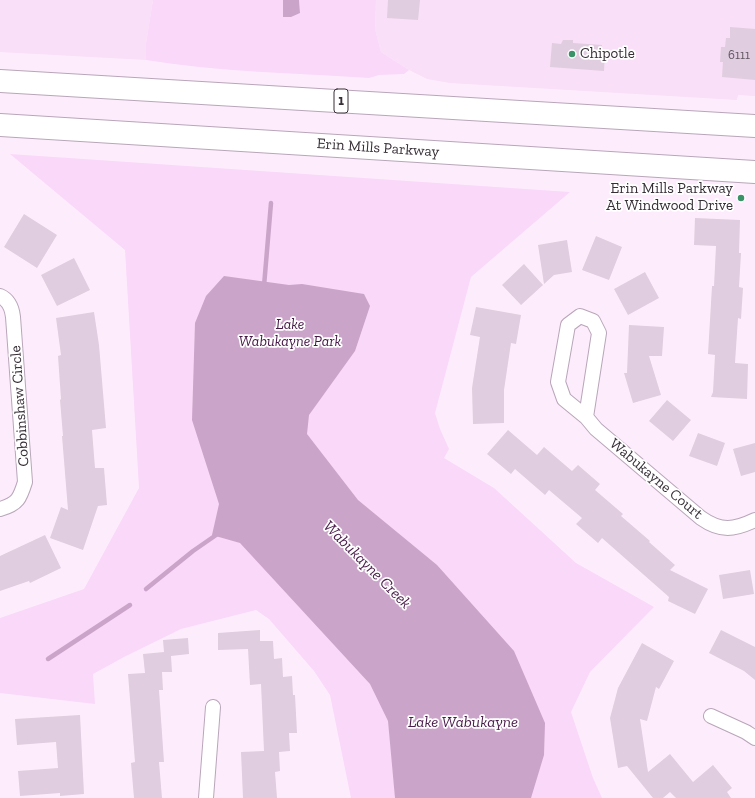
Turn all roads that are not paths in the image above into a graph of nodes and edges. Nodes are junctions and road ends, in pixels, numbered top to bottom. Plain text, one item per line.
1 (0, 81) edge
2 (0, 125) edge
3 (755, 126) edge
4 (755, 172) edge
5 (0, 296) edge
6 (586, 417) junction
7 (0, 509) edge
8 (755, 520) edge
9 (213, 707) dead end
10 (711, 716) dead end
11 (755, 738) edge
12 (206, 798) edge

1 - 3 main road, 1
2 - 4 main road, Erin Mills Parkway
5 - 7 street, Cobbinshaw Circle
6 - 6 street, Wabukayne Court
6 - 8 street, Wabukayne Court
9 - 12 street
10 - 11 street

